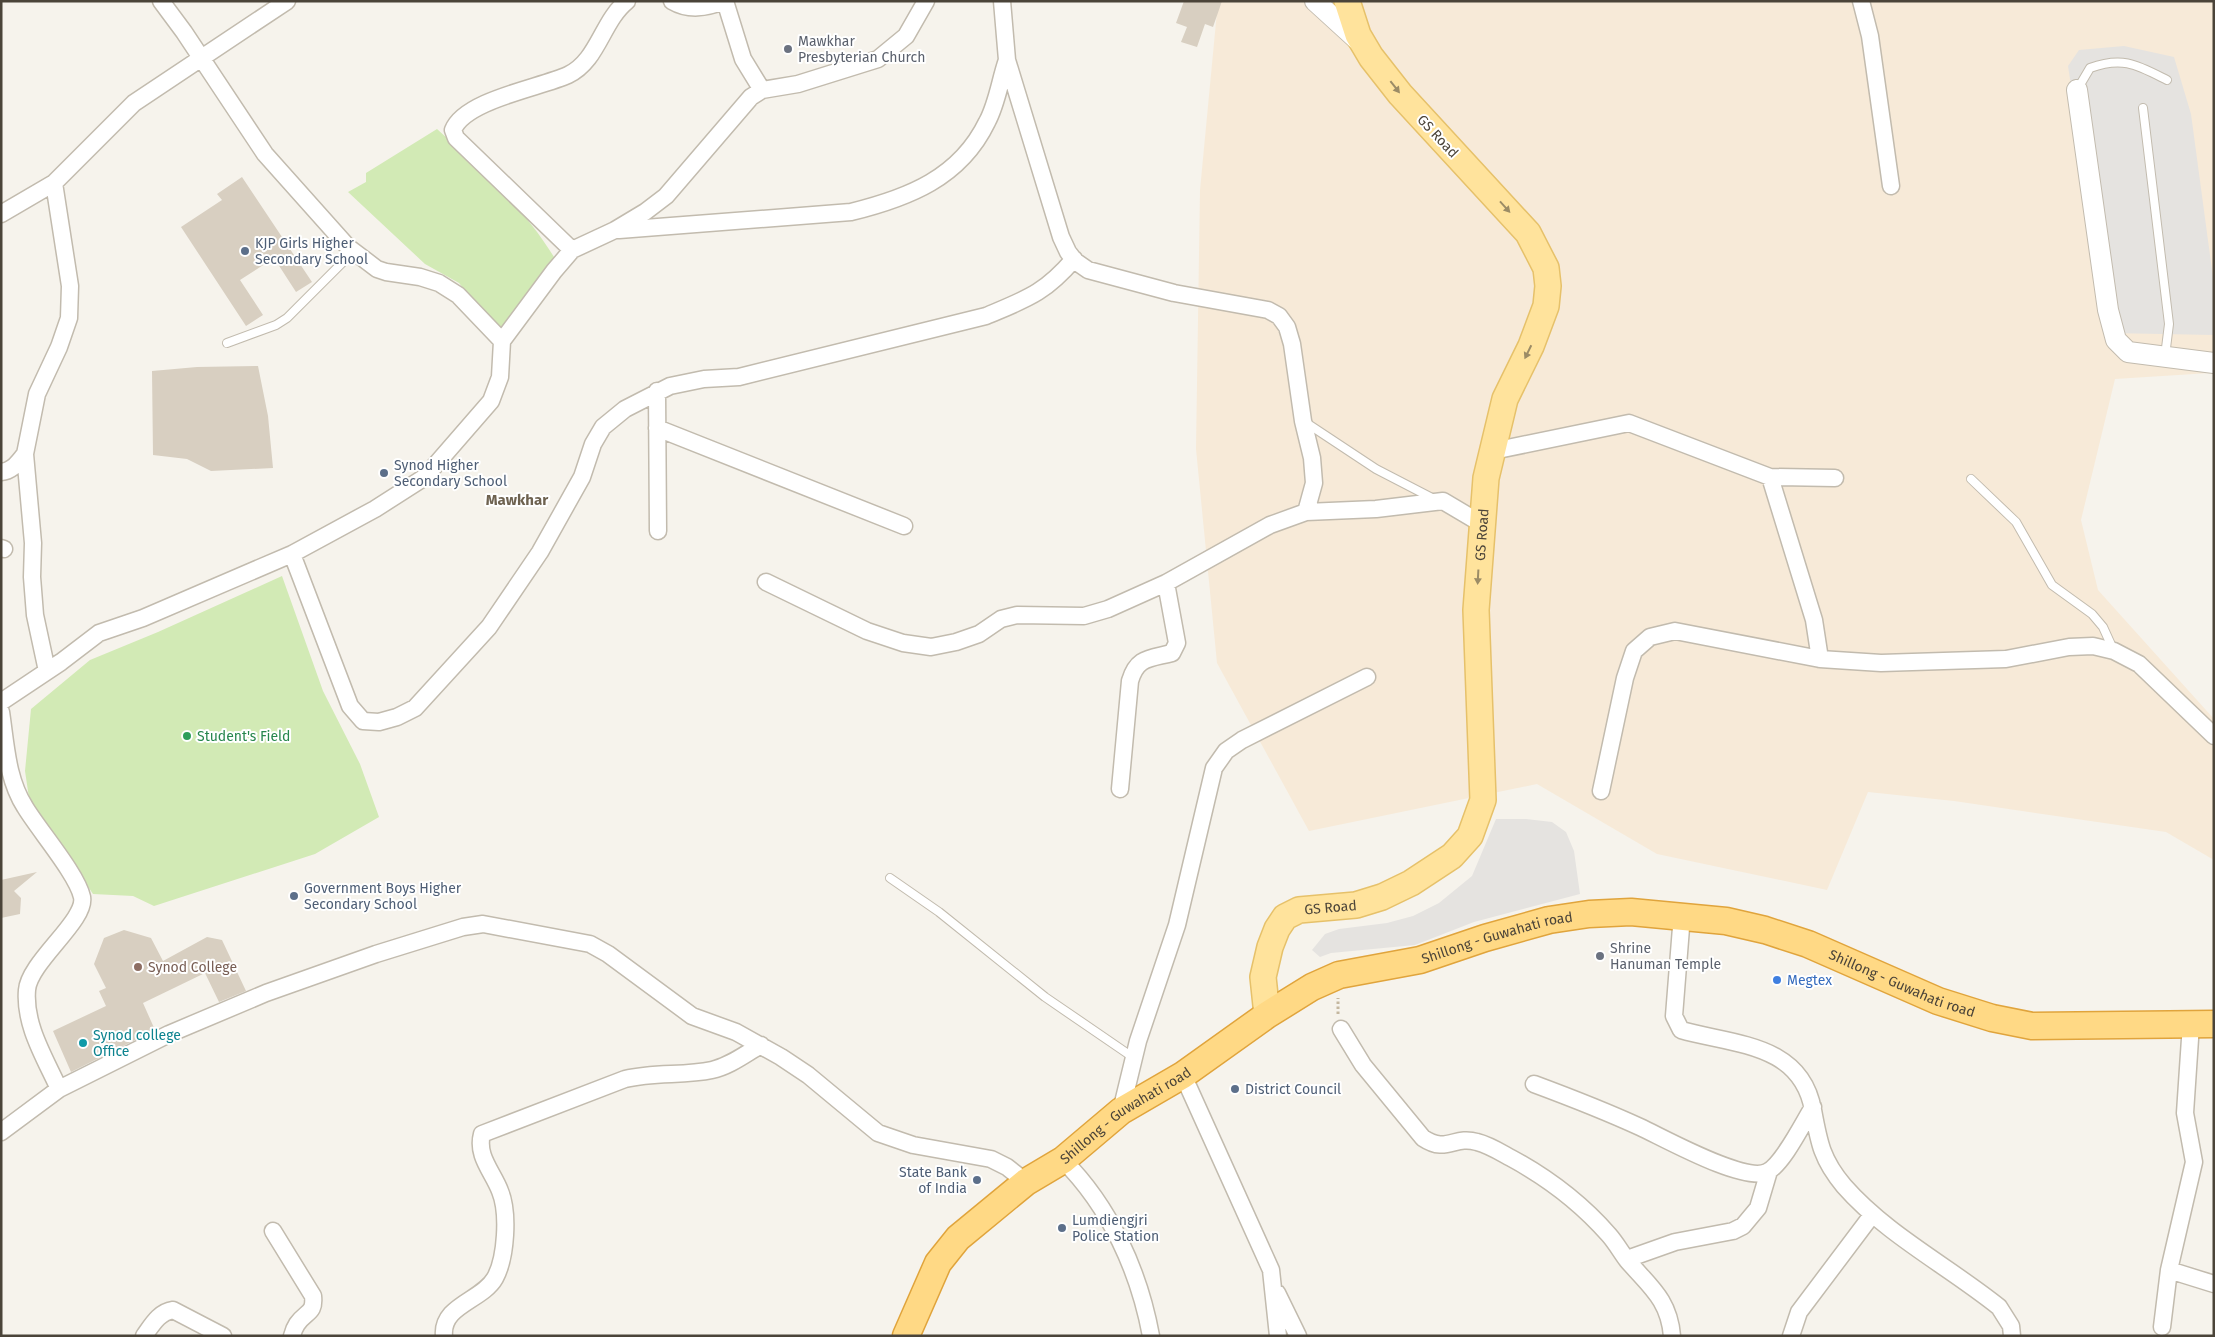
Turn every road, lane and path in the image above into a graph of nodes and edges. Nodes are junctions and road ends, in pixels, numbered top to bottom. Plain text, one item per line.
1 (161, 1) edge
2 (287, 1) edge
3 (627, 1) edge
4 (672, 1) edge
5 (725, 1) edge
6 (926, 1) edge
7 (1002, 1) edge
8 (1315, 1) edge
9 (1347, 1) edge
10 (1359, 1) edge
11 (1861, 1) edge
12 (1366, 48) junction
13 (200, 57) junction
14 (1006, 60) junction
15 (2167, 80) dead end
16 (762, 90) junction
17 (2077, 90) joint
18 (2143, 108) dead end
19 (54, 183) junction
20 (1891, 186) dead end
21 (1, 214) edge
22 (615, 230) junction
23 (572, 250) junction
24 (354, 251) junction
25 (1074, 260) junction
26 (502, 341) junction
27 (227, 343) dead end
28 (2165, 358) junction
29 (2214, 363) edge
30 (657, 391) junction
31 (1303, 420) junction
32 (657, 428) junction
33 (1493, 451) junction
34 (25, 454) junction
35 (1, 472) edge
36 (1770, 478) junction
37 (1835, 478) dead end
38 (1971, 479) dead end
39 (1443, 501) junction
40 (1306, 512) junction
41 (1482, 524) junction
42 (904, 526) dead end
43 (658, 531) dead end
44 (292, 554) junction
45 (766, 582) dead end
46 (1166, 583) junction
47 (2114, 650) junction
48 (1820, 659) junction
49 (47, 671) junction
50 (1367, 677) dead end
51 (1, 702) edge
52 (1, 712) edge
53 (2214, 736) edge
54 (1120, 789) dead end
55 (1601, 791) dead end
56 (890, 878) dead end
57 (1682, 915) junction
58 (1339, 975) junction
59 (1267, 1015) junction
60 (2202, 1024) edge
61 (1341, 1029) joint
62 (761, 1045) junction
63 (1134, 1058) junction
64 (1183, 1076) junction
65 (1534, 1084) dead end
66 (59, 1090) junction
67 (1813, 1107) junction
68 (1121, 1111) junction
69 (1, 1132) edge
70 (1064, 1160) junction
71 (1770, 1171) junction
72 (1026, 1182) junction
73 (1872, 1215) junction
74 (273, 1231) dead end
75 (1627, 1259) junction
76 (2169, 1270) junction
77 (2214, 1284) edge
78 (1274, 1287) junction
79 (2162, 1327) dead end
80 (144, 1336) edge
81 (223, 1336) edge
82 (292, 1336) edge
83 (444, 1336) edge
84 (906, 1336) edge
85 (1151, 1336) edge
86 (1278, 1336) edge
87 (1298, 1336) edge
88 (1672, 1336) edge
89 (1791, 1336) edge
90 (2012, 1336) edge

1 - 13 street
2 - 13 street
3 - 23 street
4 - 5 street
5 - 16 street
6 - 16 street
7 - 14 street
8 - 12 street
9 - 12 main road, GS Road
10 - 12 street
11 - 20 street
12 -> 33 main road, GS Road
13 - 19 street
13 - 24 street
14 - 22 street
14 - 25 street
15 - 17 lane
16 - 22 street
17 - 28 street
18 - 28 lane
19 - 21 street
19 - 34 street
22 - 23 street
23 - 26 street
24 - 26 street
24 - 27 lane
25 - 30 street
25 - 31 street
26 - 44 street
28 - 29 street
30 - 32 street
30 - 44 street
31 - 39 lane
31 - 40 street
32 - 42 street
32 - 43 street
33 - 36 street
33 - 41 main road, GS Road
34 - 35 street
34 - 49 street
36 - 37 street
36 - 48 street
38 - 47 lane
39 - 40 street
39 - 41 street
40 - 46 street
41 -> 59 main road, GS Road
44 - 49 street
45 - 46 street
46 - 54 street
47 - 48 street
47 - 53 street
48 - 55 street
49 - 51 street
50 - 63 street
52 - 66 street
56 - 63 lane
57 - 58 highway, Shillong - Guwahati road
57 - 60 highway, Shillong - Guwahati road
57 - 67 street
58 - 59 highway, Shillong - Guwahati road
58 - 61 path
59 - 64 highway, Shillong - Guwahati road
60 - 76 street
61 - 75 street
62 - 66 street
62 - 72 street
62 - 83 street
63 - 68 street
64 - 68 highway, Shillong - Guwahati road
64 - 78 street
65 - 71 street
66 - 69 street
67 - 71 street
67 - 73 street
68 - 70 highway, Shillong - Guwahati road
70 - 72 highway, Shillong - Guwahati road
70 - 85 street
71 - 75 street
72 - 84 highway, Shillong - Guwahati road
73 - 89 street
73 - 90 street
74 - 82 street
75 - 88 street
76 - 77 street
76 - 79 street
78 - 86 street
78 - 87 street
80 - 81 street

